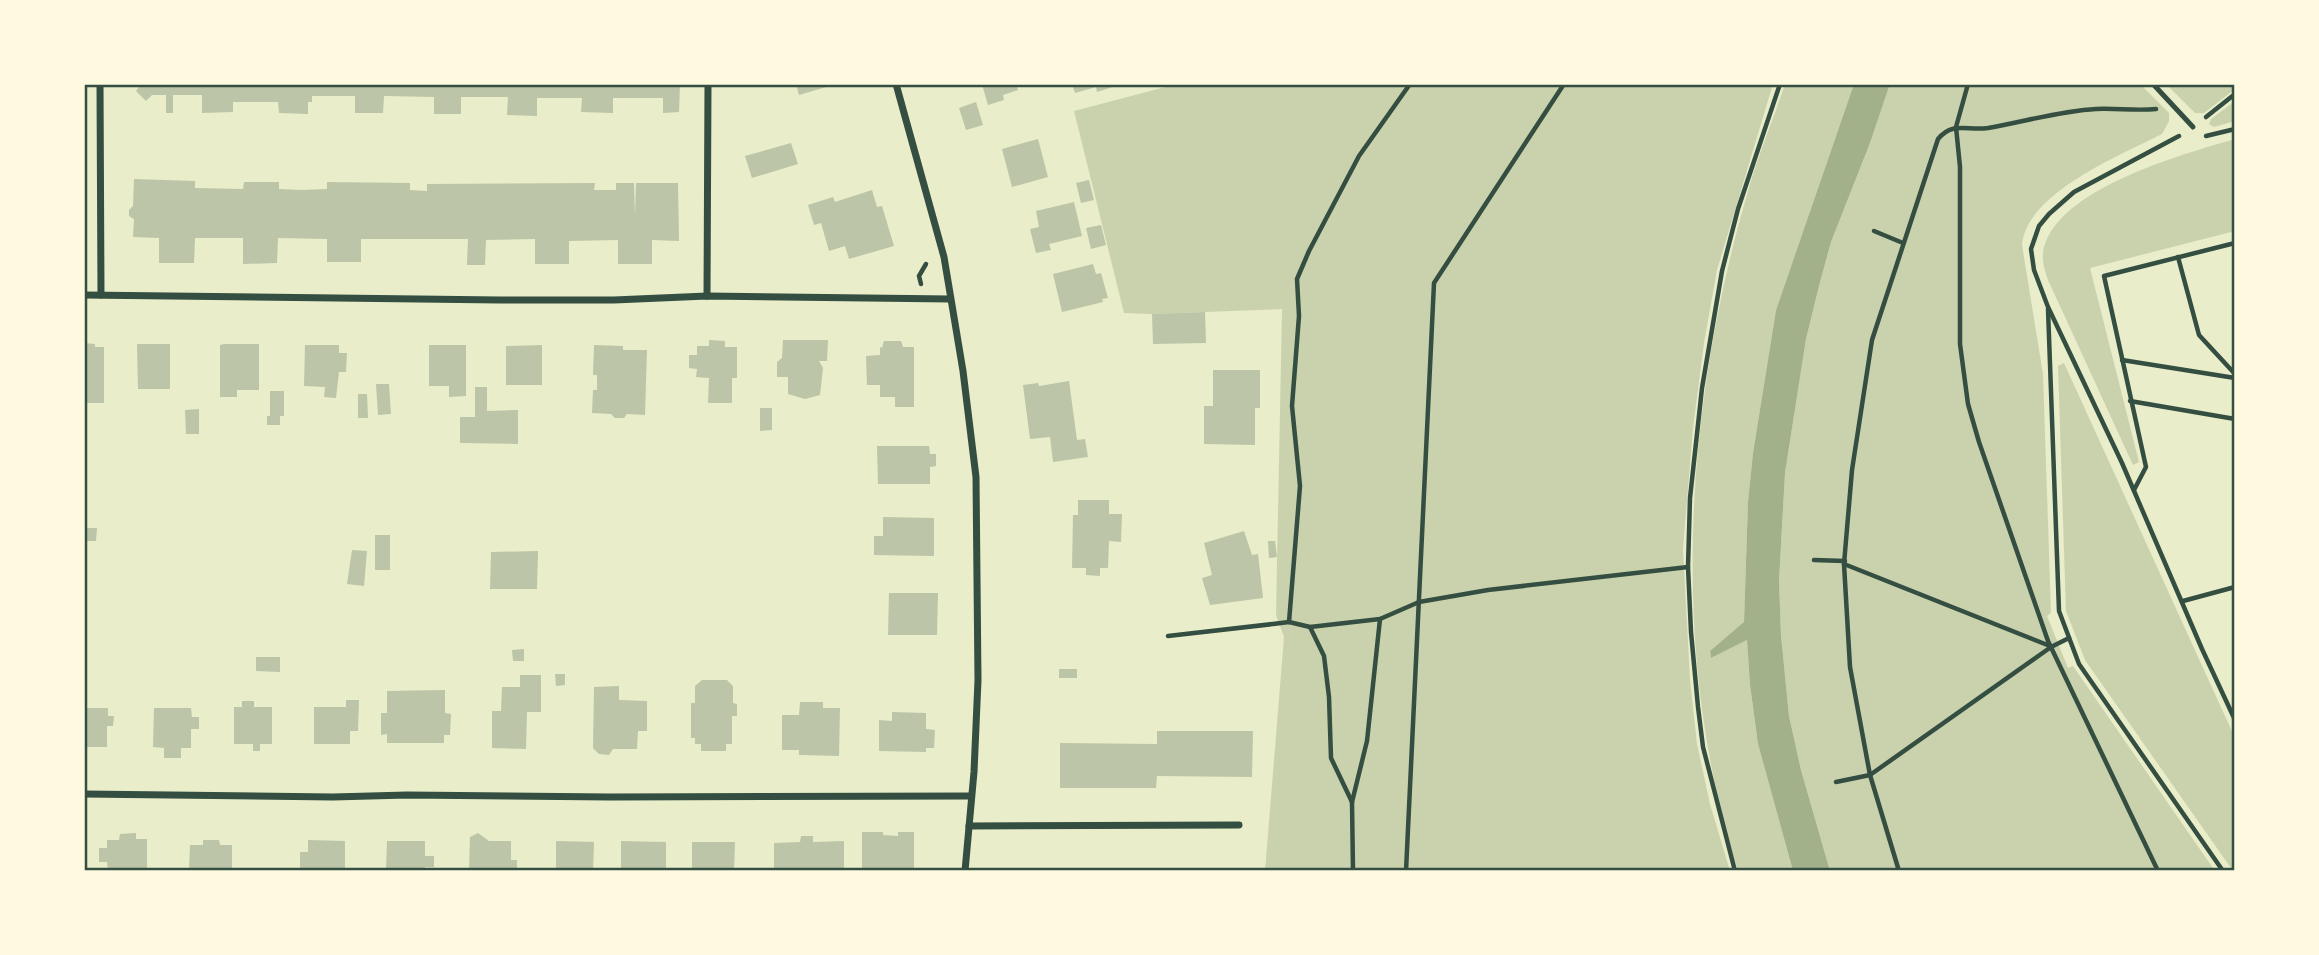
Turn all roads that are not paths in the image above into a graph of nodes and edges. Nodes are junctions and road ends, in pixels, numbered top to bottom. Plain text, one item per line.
1 (100, 84) edge
2 (708, 84) edge
3 (895, 84) edge
4 (2153, 84) edge
5 (2193, 127) road end
6 (84, 295) edge
7 (101, 295) junction
8 (707, 296) junction
9 (950, 299) junction
10 (84, 794) edge
11 (971, 796) junction
12 (1239, 825) dead end
13 (969, 826) junction
14 (965, 871) edge

1 - 7 street
2 - 8 street
3 - 9 street
4 - 5 lane
6 - 7 street
7 - 8 street
8 - 9 street
9 - 11 street
10 - 11 street
11 - 13 street
12 - 13 street
13 - 14 street

